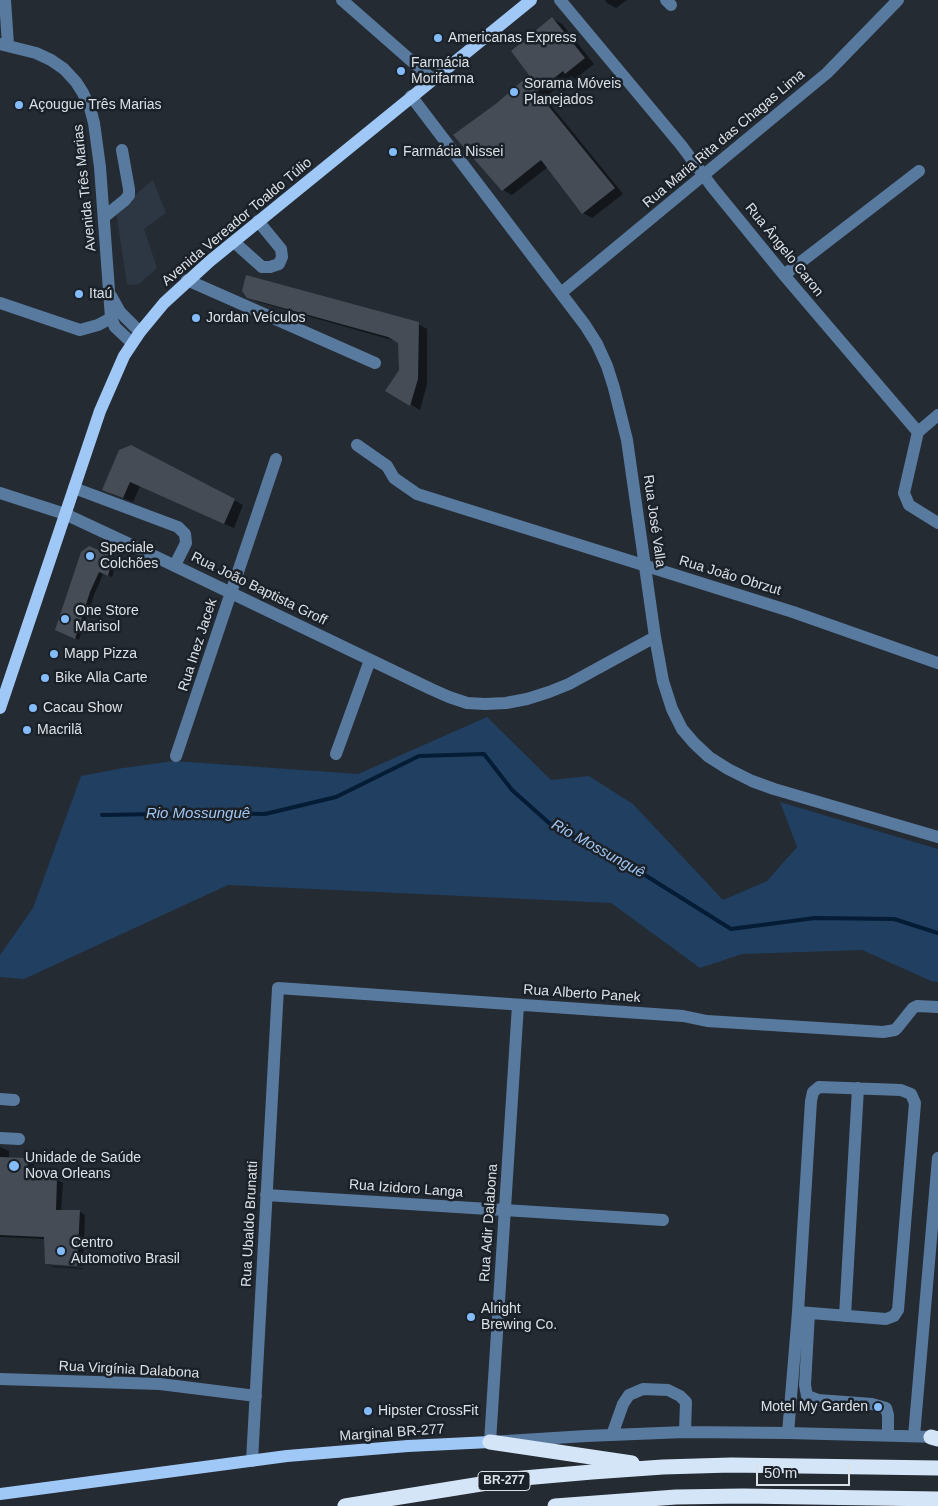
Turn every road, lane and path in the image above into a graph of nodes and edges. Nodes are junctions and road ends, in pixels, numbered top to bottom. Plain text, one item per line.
1 (5, 0) edge
2 (342, 0) edge
3 (531, 0) edge
4 (560, 0) edge
5 (898, 0) edge
6 (4, 45) edge
7 (432, 79) junction
8 (411, 96) junction
9 (122, 150) dead end
10 (918, 171) dead end
11 (705, 176) junction
12 (104, 217) junction
13 (258, 222) junction
14 (234, 242) junction
15 (784, 275) junction
16 (187, 280) junction
17 (110, 292) junction
18 (561, 293) junction
19 (0, 303) edge
20 (111, 318) junction
21 (140, 332) junction
22 (132, 344) junction
23 (375, 363) dead end
24 (938, 415) edge
25 (918, 432) junction
26 (357, 445) dead end
27 (276, 459) dead end
28 (74, 488) junction
29 (0, 493) edge
30 (65, 514) junction
31 (938, 523) edge
32 (175, 565) junction
33 (644, 565) junction
34 (231, 592) junction
35 (655, 637) junction
36 (370, 660) junction
37 (938, 662) edge
38 (0, 708) edge
39 (336, 754) dead end
40 (176, 756) dead end
41 (938, 837) edge
42 (278, 988) joint
43 (518, 1005) junction
44 (938, 1007) edge
45 (858, 1088) junction
46 (0, 1099) edge
47 (14, 1100) dead end
48 (0, 1138) edge
49 (19, 1139) dead end
50 (938, 1158) edge
51 (266, 1195) junction
52 (505, 1210) junction
53 (663, 1220) dead end
54 (803, 1312) junction
55 (845, 1316) junction
56 (0, 1379) edge
57 (256, 1396) junction
58 (685, 1432) junction
59 (788, 1433) junction
60 (612, 1435) junction
61 (888, 1435) junction
62 (914, 1436) junction
63 (936, 1438) edge
64 (490, 1442) junction
65 (252, 1460) junction
66 (663, 1467) junction
67 (938, 1468) edge
68 (0, 1494) edge
69 (872, 1497) junction
70 (935, 1498) edge
71 (345, 1506) edge
72 (555, 1506) edge
73 (739, 1506) edge
74 (912, 1506) edge

1 - 6 street
2 - 7 street
3 - 7 main road, Avenida Vereador Toaldo Túlio
4 - 11 street, Rua Ângelo Caron
5 - 11 street, Rua Maria Rita das Chagas Lima
6 - 12 street, Avenida Três Marias
7 - 8 main road, Avenida Vereador Toaldo Túlio
8 - 13 main road, Avenida Vereador Toaldo Túlio
8 - 18 street, Rua José Valla
9 - 12 street
10 - 15 street
11 - 15 street, Rua Ângelo Caron
11 - 18 street, Rua Maria Rita das Chagas Lima
12 - 17 street, Avenida Três Marias
13 - 14 main road, Avenida Vereador Toaldo Túlio
13 - 14 street
14 - 16 main road, Avenida Vereador Toaldo Túlio
15 - 25 street, Rua Ângelo Caron
16 - 21 main road, Avenida Vereador Toaldo Túlio
16 - 23 street
17 - 20 street, Avenida Três Marias
17 - 21 street, Avenida Três Marias
18 - 33 street, Rua José Valla
19 - 20 street
20 - 22 street
21 - 22 main road, Avenida Vereador Toaldo Túlio
22 - 28 main road, Avenida Vereador Toaldo Túlio
24 - 25 street
25 - 31 street
26 - 33 street, Rua João Obrzut
27 - 34 street, Rua Inez Jacek
28 - 30 main road, Avenida Vereador Toaldo Túlio
28 - 32 street
29 - 30 street, Rua João Baptista Groff
30 - 32 street, Rua João Baptista Groff
30 - 38 main road, Avenida Vereador Toaldo Túlio
32 - 34 street, Rua João Baptista Groff
33 - 35 street, Rua José Valla
33 - 37 street, Rua João Obrzut
34 - 36 street, Rua João Baptista Groff
34 - 40 street, Rua Inez Jacek
35 - 36 street, Rua João Baptista Groff
35 - 41 street, Rua José Valla
36 - 39 street
42 - 43 street, Rua Alberto Panek
42 - 51 street, Rua Ubaldo Brunatti
43 - 44 street, Rua Alberto Panek
43 - 52 street, Rua Adir Dalabona
45 - 54 street
45 - 55 street
45 - 55 street
46 - 47 street
48 - 49 street
50 - 62 street
51 - 52 street, Rua Izidoro Langa
51 - 57 street, Rua Ubaldo Brunatti
52 - 53 street, Rua Izidoro Langa
52 - 64 street, Rua Adir Dalabona
54 - 55 street
54 - 59 street
54 - 61 street
56 - 57 street, Rua Virgínia Dalabona
57 - 65 street, Rua Ubaldo Brunatti
58 - 59 street, Marginal BR-277
58 - 60 street, Marginal BR-277
58 - 60 street
59 - 61 street, Marginal BR-277
60 - 64 street, Marginal BR-277
61 - 62 street, Marginal BR-277
62 - 63 street, Marginal BR-277
64 - 65 main road, Marginal BR-277
64 - 66 highway
65 - 68 main road, Marginal BR-277
66 - 67 highway, BR-277
66 - 71 highway, BR-277
69 - 70 highway
69 - 72 highway
69 - 73 highway
70 - 74 highway

